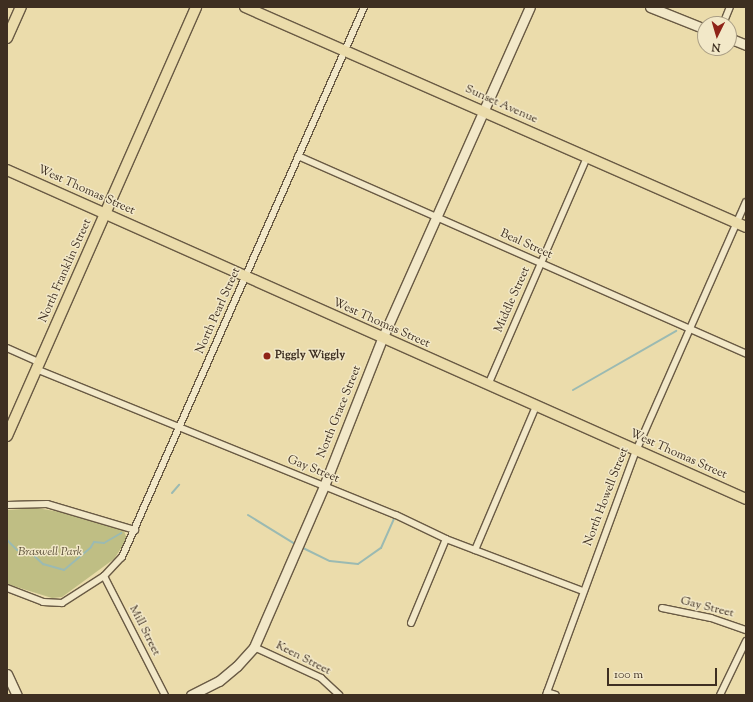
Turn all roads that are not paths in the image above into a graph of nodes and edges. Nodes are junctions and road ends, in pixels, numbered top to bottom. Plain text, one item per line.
1 (21, 7) edge
2 (196, 7) edge
3 (245, 7) edge
4 (364, 7) edge
5 (530, 7) edge
6 (650, 7) edge
7 (697, 26) edge
8 (7, 38) edge
9 (345, 50) junction
10 (483, 112) junction
11 (298, 156) junction
12 (586, 157) junction
13 (7, 170) edge
14 (746, 202) edge
15 (105, 214) junction
16 (437, 218) junction
17 (742, 225) edge
18 (540, 263) junction
19 (246, 277) junction
20 (690, 329) junction
21 (382, 339) junction
22 (7, 348) edge
23 (746, 354) edge
24 (38, 365) junction
25 (488, 385) junction
26 (536, 406) junction
27 (179, 428) junction
28 (7, 436) edge
29 (636, 450) junction
30 (324, 486) junction
31 (746, 499) edge
32 (7, 505) edge
33 (135, 530) junction
34 (446, 539) junction
35 (475, 550) junction
36 (104, 576) junction
37 (8, 589) edge
38 (583, 591) junction
39 (662, 608) dead end
40 (411, 623) dead end
41 (746, 630) edge
42 (746, 641) edge
43 (254, 647) junction
44 (7, 674) edge
45 (546, 693) edge
46 (17, 695) edge
47 (165, 695) edge
48 (191, 695) edge
49 (339, 695) edge
50 (556, 695) edge
51 (720, 695) edge

1 - 8 main road
2 - 15 main road, North Franklin Street
3 - 9 main road, Sunset Avenue
4 - 9 street, North Pearl Street
5 - 10 main road, North Grace Street
6 - 7 main road
9 - 10 main road, Sunset Avenue
9 - 11 street, North Pearl Street
10 - 12 main road, Sunset Avenue
10 - 16 main road, North Grace Street
11 - 16 street, Beal Street
11 - 19 street, North Pearl Street
12 - 17 main road, Sunset Avenue
12 - 18 street, Middle Street
13 - 15 main road, West Thomas Street
14 - 17 street, North Howell Street
15 - 19 main road, West Thomas Street
15 - 24 main road, North Franklin Street
16 - 18 street, Beal Street
16 - 21 main road, North Grace Street
17 - 20 street, North Howell Street
18 - 20 street, Beal Street
18 - 25 street, Middle Street
19 - 21 main road, West Thomas Street
19 - 27 street, North Pearl Street
20 - 23 street, Beal Street
20 - 29 street, North Howell Street
21 - 25 main road, West Thomas Street
21 - 30 main road, North Grace Street
22 - 24 street, Gay Street
24 - 27 street, Gay Street
24 - 28 main road, North Franklin Street
25 - 26 main road, West Thomas Street
26 - 29 main road, West Thomas Street
26 - 35 street
27 - 30 street, Gay Street
27 - 33 street, North Pearl Street
29 - 31 main road, West Thomas Street
29 - 38 street, North Howell Street
30 - 34 street, Gay Street
30 - 43 main road, North Grace Street
32 - 33 street
33 - 36 street, North Pearl Street
34 - 35 street, Gay Street
34 - 40 street
35 - 38 street, Gay Street
36 - 37 street, North Pearl Street
36 - 47 street, Mill Street
38 - 45 street, North Howell Street
39 - 41 street, Gay Street
42 - 51 street
43 - 48 main road, North Grace Street
43 - 49 street, Keen Street
44 - 46 main road
45 - 50 street

